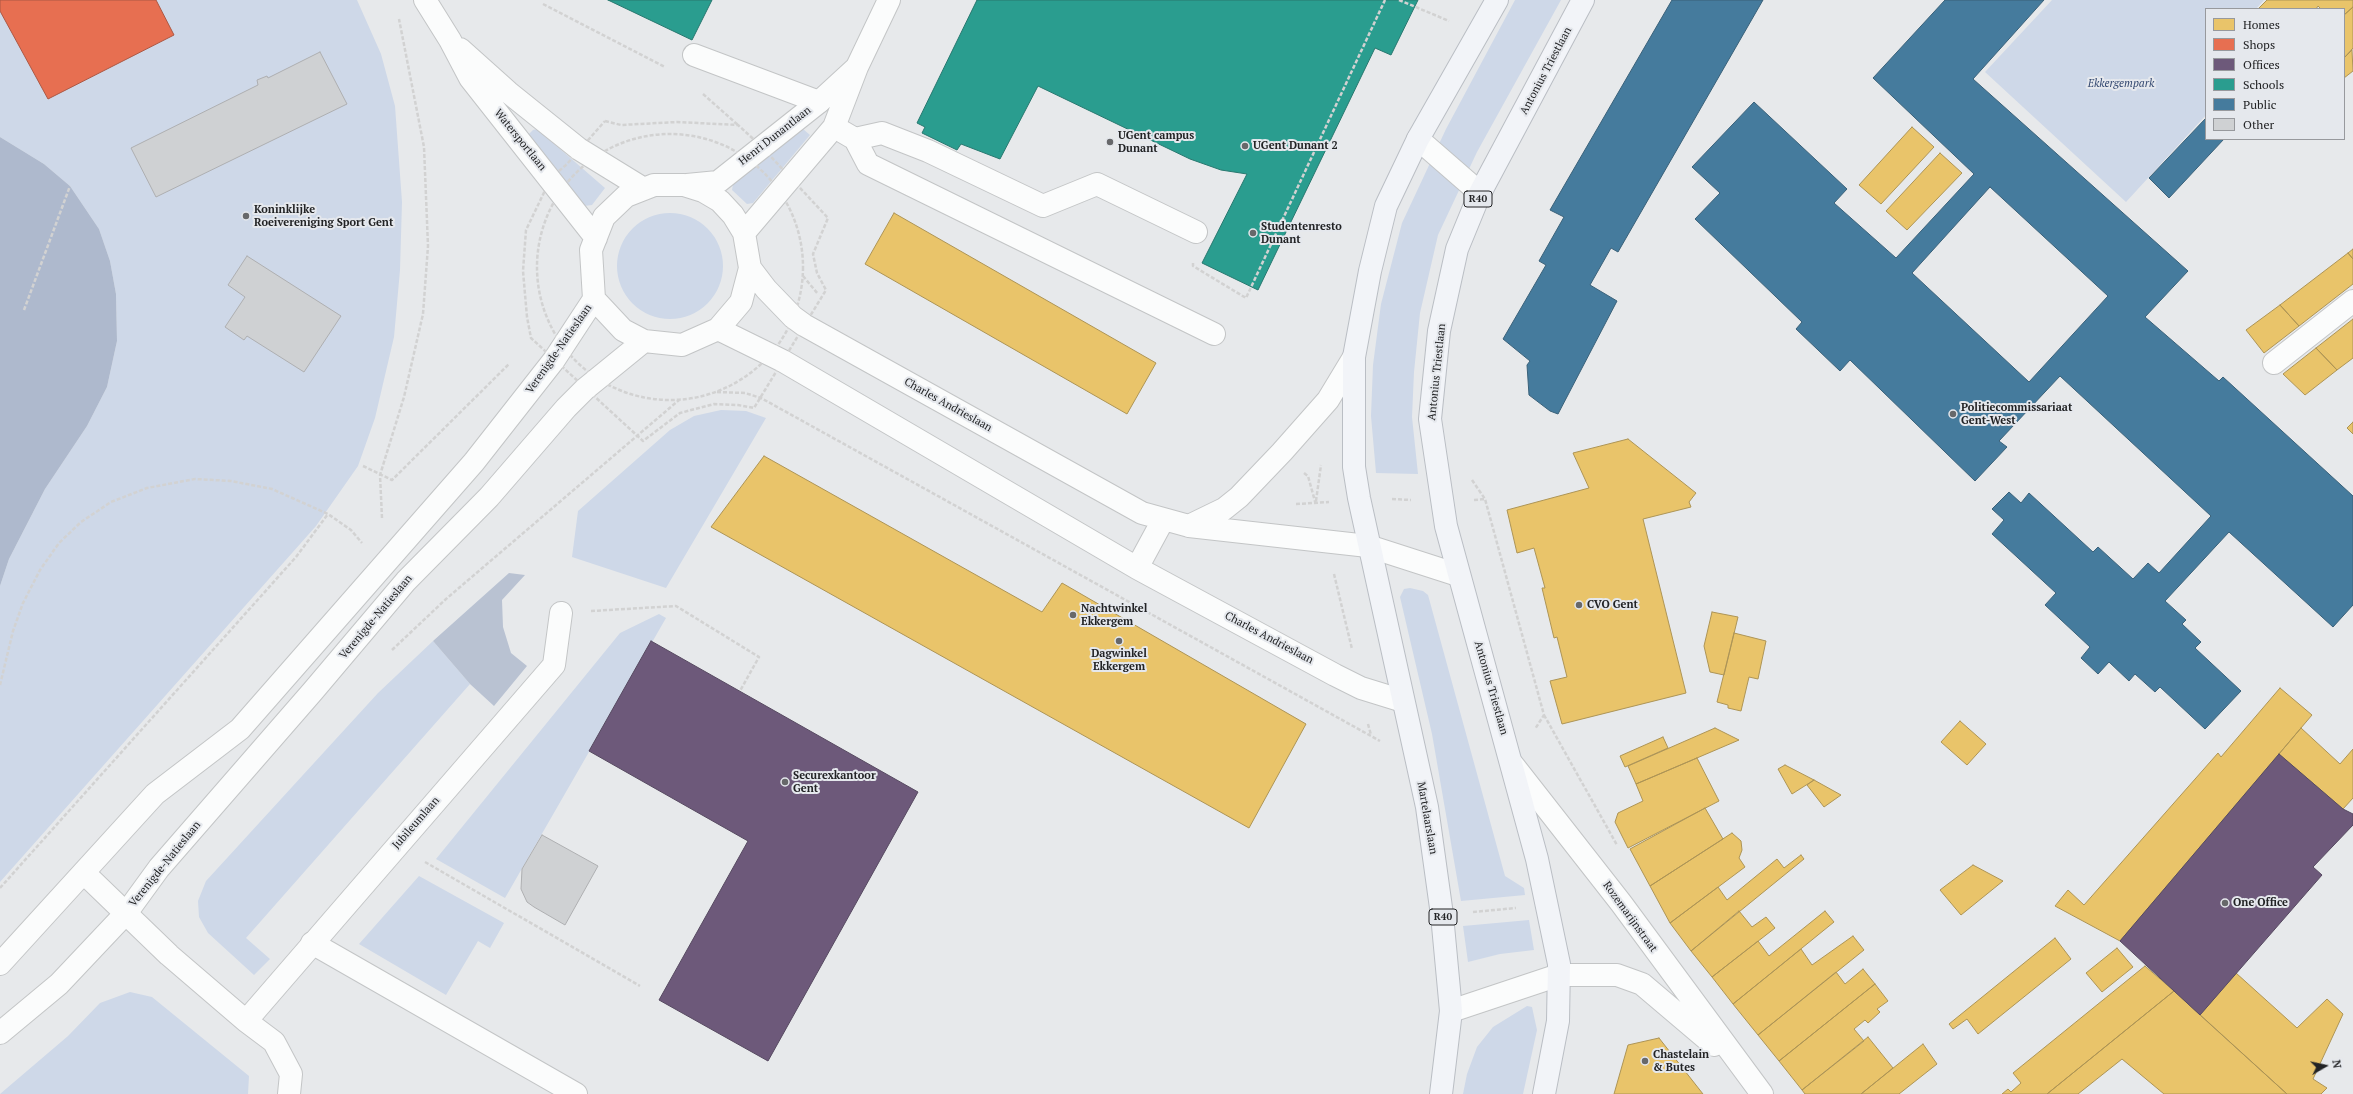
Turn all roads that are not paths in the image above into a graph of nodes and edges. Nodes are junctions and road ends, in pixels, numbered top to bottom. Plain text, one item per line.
1 (425, 0) edge
2 (889, 0) edge
3 (1497, 0) edge
4 (1583, 0) edge
5 (450, 40) junction
6 (694, 55) dead end
7 (857, 67) junction
8 (819, 102) junction
9 (834, 127) junction
10 (855, 139) junction
11 (1418, 139) junction
12 (684, 185) junction
13 (644, 189) junction
14 (1480, 193) junction
15 (1196, 232) road end
16 (744, 233) junction
17 (596, 238) junction
18 (750, 268) junction
19 (594, 299) junction
20 (2353, 301) edge
21 (718, 329) junction
22 (1214, 334) dead end
23 (644, 341) junction
24 (1354, 357) junction
25 (2274, 362) dead end
26 (1164, 520) junction
27 (1189, 526) junction
28 (1368, 546) junction
29 (1137, 568) junction
30 (1458, 575) junction
31 (561, 613) road end
32 (1403, 701) junction
33 (1513, 765) junction
34 (84, 873) junction
35 (126, 912) junction
36 (312, 944) junction
37 (0, 964) edge
38 (1558, 975) junction
39 (1451, 1011) junction
40 (246, 1022) junction
41 (0, 1033) edge
42 (1744, 1071) junction
43 (289, 1094) edge
44 (576, 1094) edge
45 (1441, 1094) edge
46 (1544, 1094) edge
47 (1762, 1094) edge

1 - 5 street, Watersportlaan
2 - 7 street, Henri Dunantlaan
3 - 11 main road, R40
4 - 14 main road, Antonius Triestlaan / R40
5 - 13 street, Watersportlaan
5 - 17 street, Watersportlaan
6 - 8 street
7 - 8 street, Henri Dunantlaan
7 - 9 street, Henri Dunantlaan
8 - 12 street, Henri Dunantlaan
9 - 10 street
9 - 16 street, Henri Dunantlaan
10 - 15 street
10 - 22 street
11 - 14 street
11 - 24 main road, R40
12 - 13 street, Charles Andrieslaan
12 - 16 street, Charles Andrieslaan
13 - 17 street, Charles Andrieslaan
14 - 30 main road, Antonius Triestlaan / R40
16 - 18 street, Charles Andrieslaan
17 - 19 street, Charles Andrieslaan
18 - 21 street, Charles Andrieslaan
18 - 26 street, Charles Andrieslaan
19 - 23 street, Charles Andrieslaan
19 - 34 street, Verenigde-Natieslaan
20 - 25 street
21 - 23 street, Charles Andrieslaan
21 - 29 street, Charles Andrieslaan
23 - 35 street, Verenigde-Natieslaan
24 - 27 street
24 - 28 main road, R40
26 - 27 street, Charles Andrieslaan
26 - 29 street
27 - 28 street, Charles Andrieslaan
28 - 30 street, Charles Andrieslaan
28 - 32 main road, Martelaarslaan / R40
29 - 32 street, Charles Andrieslaan
30 - 33 main road, Antonius Triestlaan / R40
31 - 36 street, Jubileumlaan
32 - 39 main road, Martelaarslaan / R40
33 - 38 main road, R40
33 - 42 street, Rozemarijnstraat
34 - 35 street, Verenigde-Natieslaan
34 - 37 street, Verenigde-Natieslaan
35 - 40 street
35 - 41 street, Verenigde-Natieslaan
36 - 40 street, Jubileumlaan
36 - 44 street
38 - 39 street, Rozemarijnstraat
38 - 42 street, Rozemarijnstraat
38 - 46 main road, R40
39 - 45 main road, Martelaarslaan / R40
40 - 43 street
42 - 47 street, Rozemarijnstraat

